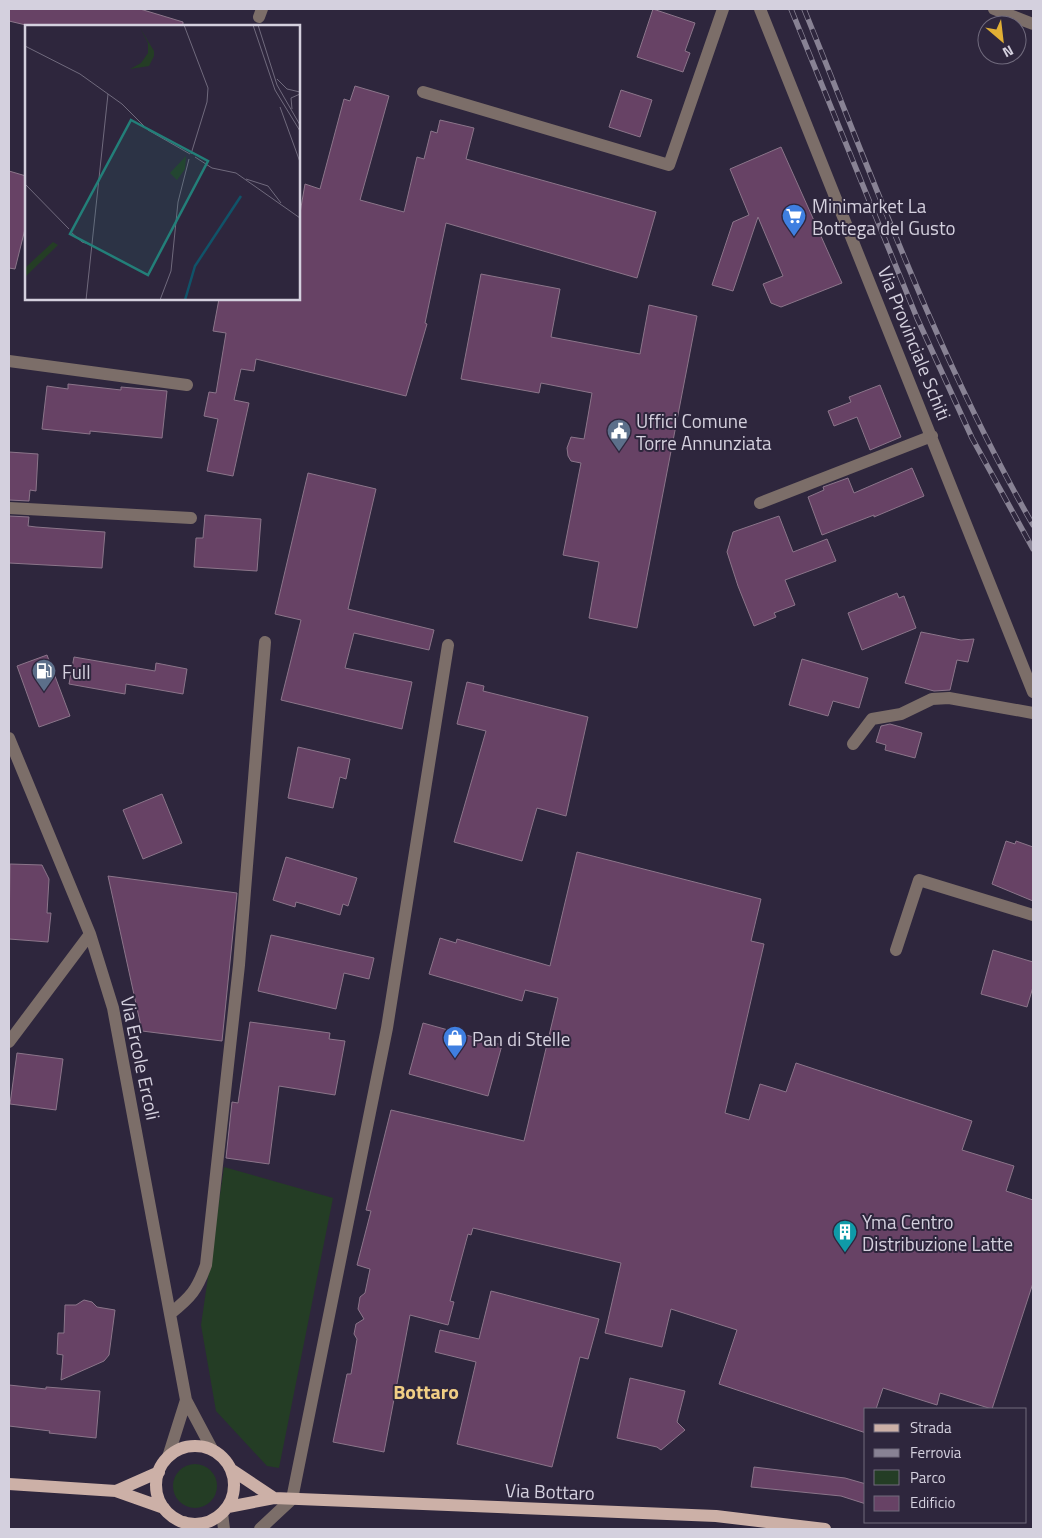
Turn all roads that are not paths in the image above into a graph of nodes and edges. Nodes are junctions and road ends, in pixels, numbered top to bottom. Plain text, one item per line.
1 (723, 9) edge
2 (760, 9) edge
3 (1002, 10) edge
4 (1033, 24) edge
5 (423, 92) dead end
6 (9, 360) edge
7 (187, 385) dead end
8 (932, 436) junction
9 (760, 503) dead end
10 (9, 508) edge
11 (191, 518) dead end
12 (265, 642) dead end
13 (448, 645) dead end
14 (1033, 692) edge
15 (1033, 713) edge
16 (9, 738) edge
17 (853, 744) dead end
18 (1033, 914) edge
19 (90, 934) junction
20 (896, 950) dead end
21 (9, 1042) edge
22 (171, 1313) junction
23 (186, 1400) junction
24 (212, 1449) junction
25 (168, 1457) junction
26 (232, 1470) junction
27 (159, 1472) junction
28 (9, 1484) edge
29 (116, 1491) junction
30 (274, 1498) junction
31 (292, 1499) junction
32 (164, 1508) junction
33 (225, 1510) junction
34 (186, 1526) edge
35 (224, 1529) edge
36 (260, 1529) edge
37 (825, 1529) edge

1 - 5 street
2 - 8 street, Via Provinciale Schiti
3 - 4 street
6 - 7 street
8 - 9 street
8 - 14 street, Via Provinciale Schiti
10 - 11 street
12 - 22 street
13 - 31 street
15 - 17 street
16 - 19 street, Via Ercole Ercoli
18 - 20 street
19 - 21 street
19 - 22 street, Via Ercole Ercoli
22 - 23 street, Via Ercole Ercoli
23 - 24 street, Via Ercole Ercoli
23 - 25 street, Via Ercole Ercoli
24 - 25 main road
24 - 26 main road
25 - 27 main road
26 - 30 main road
26 - 33 main road
27 - 29 main road
27 - 32 main road
28 - 29 main road
29 - 32 main road
30 - 31 main road, Via Bottaro
30 - 33 main road, Via Bottaro
31 - 36 street
31 - 37 main road, Via Bottaro
32 - 34 main road
33 - 34 main road
33 - 35 street

